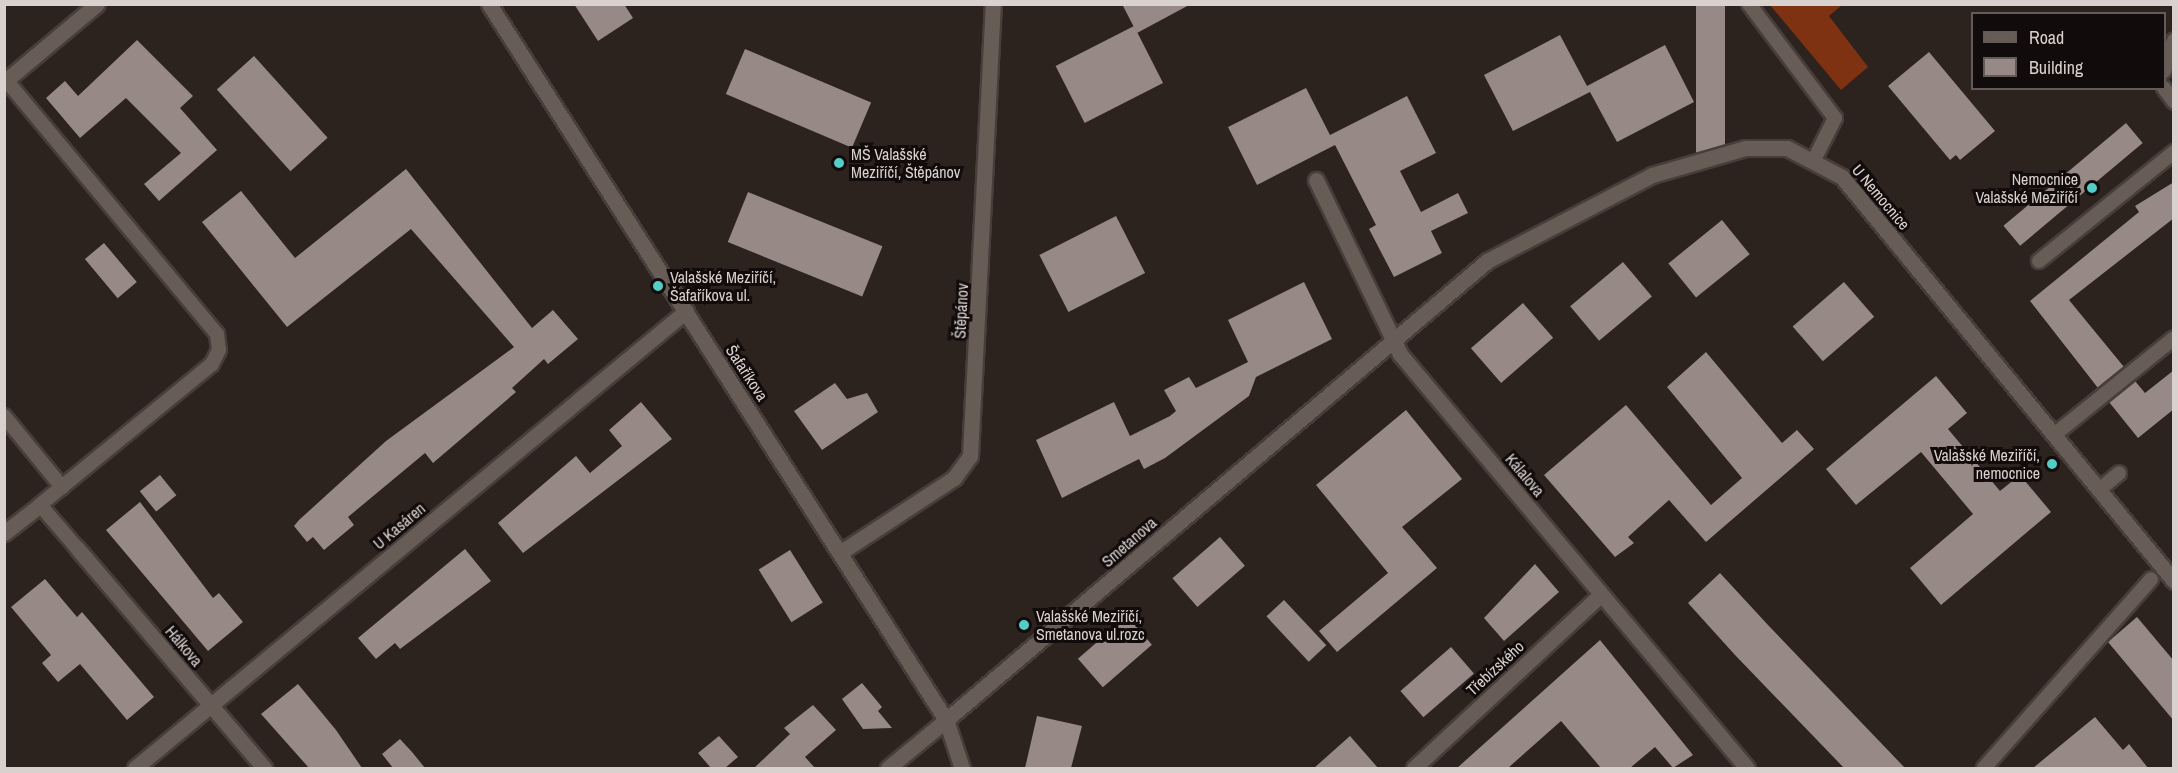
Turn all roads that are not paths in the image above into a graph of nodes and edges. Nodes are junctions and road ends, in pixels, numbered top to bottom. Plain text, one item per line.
1 (97, 4) edge
2 (489, 4) edge
3 (993, 4) edge
4 (1749, 4) edge
5 (2174, 41) edge
6 (2166, 65) edge
7 (5, 81) edge
8 (2174, 152) edge
9 (1815, 158) junction
10 (1316, 180) dead end
11 (2039, 261) dead end
12 (686, 311) junction
13 (2174, 338) edge
14 (1391, 341) junction
15 (4, 416) edge
16 (2054, 435) junction
17 (2119, 473) dead end
18 (62, 487) junction
19 (2099, 490) junction
20 (40, 505) junction
21 (4, 533) edge
22 (77, 548) joint
23 (841, 552) junction
24 (2151, 579) dead end
25 (2174, 581) edge
26 (1601, 594) junction
27 (211, 705) junction
28 (946, 720) junction
29 (135, 768) edge
30 (264, 768) edge
31 (888, 768) edge
32 (962, 768) edge
33 (1414, 768) edge
34 (1747, 768) edge
35 (1984, 768) edge

1 - 7 street
2 - 12 street, Šafaříkova
3 - 23 street, Štěpánov
4 - 9 lane
5 - 6 lane
7 - 18 lane
8 - 11 lane
9 - 14 street, U Nemocnice
9 - 16 street, U Nemocnice
10 - 14 street, Kálalova
12 - 23 street, Šafaříkova
12 - 27 street, U Kasáren
13 - 16 lane
14 - 26 street, Kálalova
14 - 28 street, Smetanova
15 - 18 lane
16 - 19 street, U Nemocnice
17 - 19 lane
18 - 20 lane
19 - 25 street, U Nemocnice
20 - 21 street
20 - 22 lane
22 - 27 street, Hálkova
23 - 28 street, Šafaříkova
24 - 35 lane
26 - 33 street, Třebízského
26 - 34 street, Kálalova
27 - 29 street, U Kasáren
27 - 30 street, Hálkova
28 - 31 street, Smetanova
28 - 32 street, Šafaříkova

